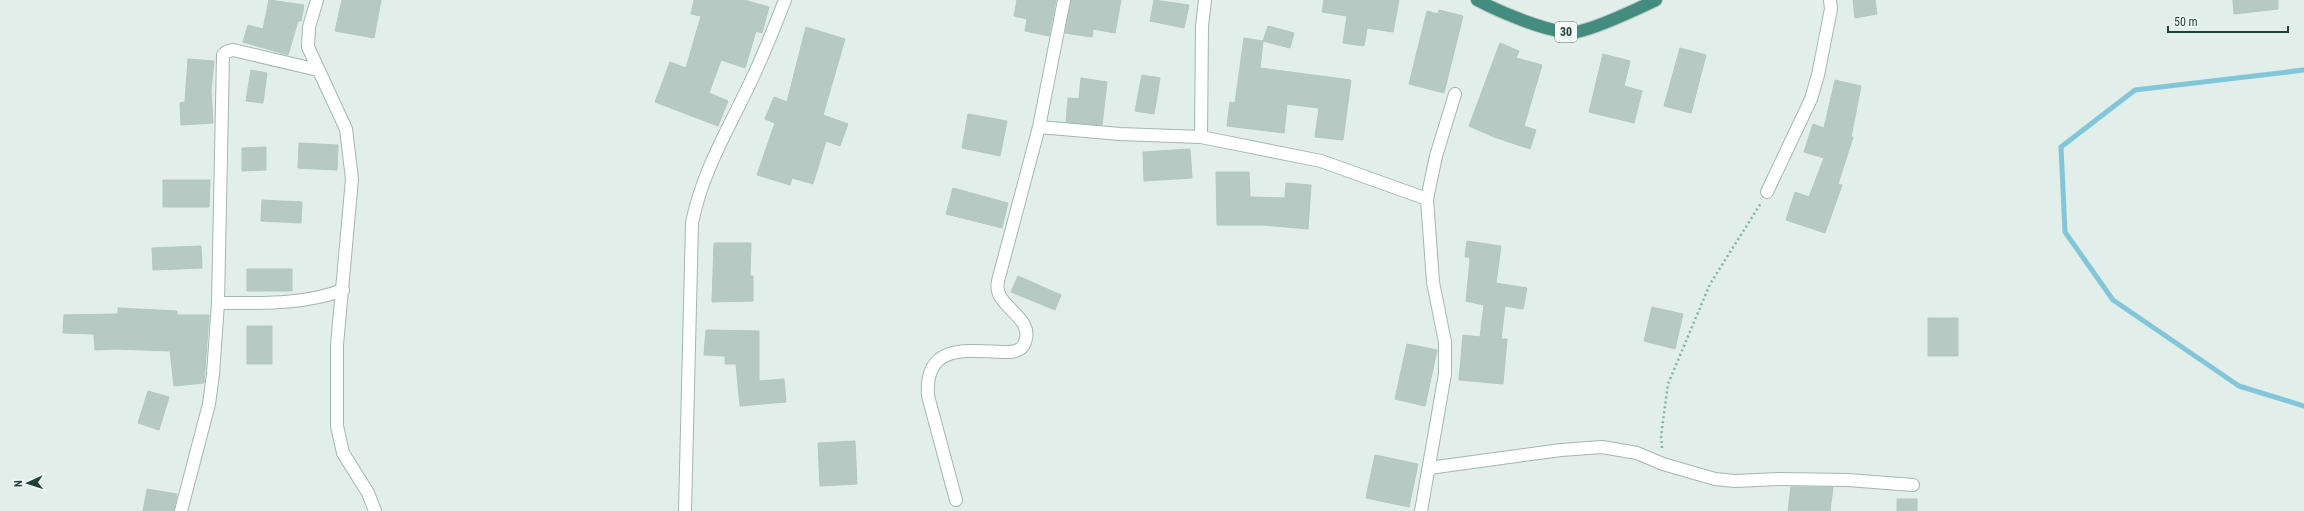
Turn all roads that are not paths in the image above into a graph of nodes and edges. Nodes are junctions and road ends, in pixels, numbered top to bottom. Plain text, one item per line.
1 (317, 0) edge
2 (785, 0) edge
3 (1064, 0) edge
4 (1205, 0) edge
5 (1477, 0) edge
6 (1656, 0) edge
7 (1830, 0) edge
8 (318, 70) junction
9 (1455, 94) dead end
10 (1039, 127) junction
11 (1201, 137) junction
12 (1768, 192) road end
13 (1427, 200) junction
14 (343, 290) junction
15 (218, 303) junction
16 (1429, 468) junction
17 (1913, 485) dead end
18 (956, 500) dead end
19 (181, 511) edge
20 (375, 511) edge
21 (685, 511) edge
22 (1422, 511) edge

1 - 8 street
2 - 21 street
3 - 10 street
4 - 11 street
5 - 6 highway, 30
7 - 12 street
8 - 14 street
8 - 15 street
9 - 13 street
10 - 11 street
10 - 18 street
11 - 13 street
13 - 16 street
14 - 15 street
14 - 20 street
15 - 19 street
16 - 17 street
16 - 22 street

